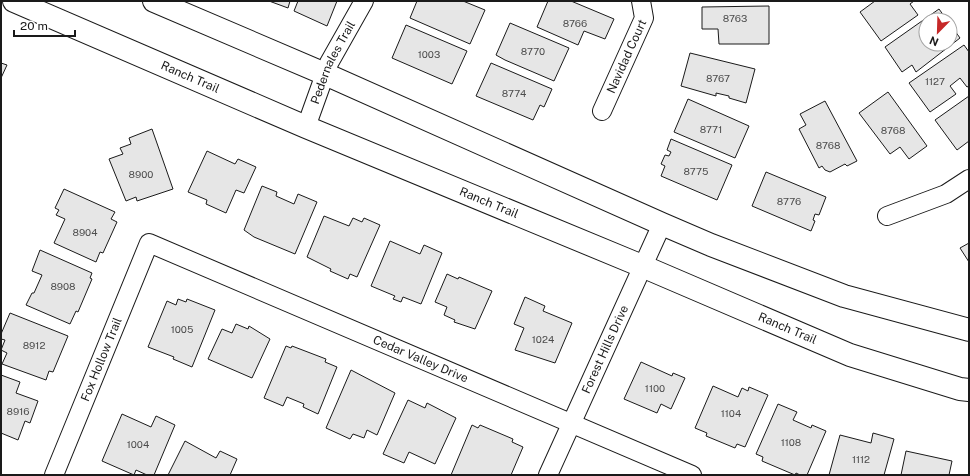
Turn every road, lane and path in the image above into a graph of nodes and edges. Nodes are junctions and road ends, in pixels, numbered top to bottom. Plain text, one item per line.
1 (14, 1) edge
2 (154, 1) edge
3 (364, 1) edge
4 (641, 1) edge
5 (325, 74) junction
6 (602, 111) dead end
7 (306, 127) junction
8 (969, 179) edge
9 (887, 216) dead end
10 (662, 224) junction
11 (149, 243) joint
12 (642, 266) junction
13 (969, 330) edge
14 (969, 390) edge
15 (571, 423) junction
16 (54, 475) edge
17 (548, 475) edge
18 (692, 475) edge

1 - 7 main road, Ranch Trail
2 - 5 main road
3 - 5 street, Pedernales Trail
4 - 6 street, Navidad Court
5 - 7 street, Pedernales Trail
5 - 10 main road
7 - 12 main road, Ranch Trail
8 - 9 street
10 - 12 street, Forest Hills Drive
10 - 13 main road
11 - 15 street, Cedar Valley Drive
11 - 16 street, Fox Hollow Trail
12 - 14 main road, Ranch Trail
12 - 15 street, Forest Hills Drive
15 - 17 street, Forest Hills Drive
15 - 18 street, Cedar Valley Drive

